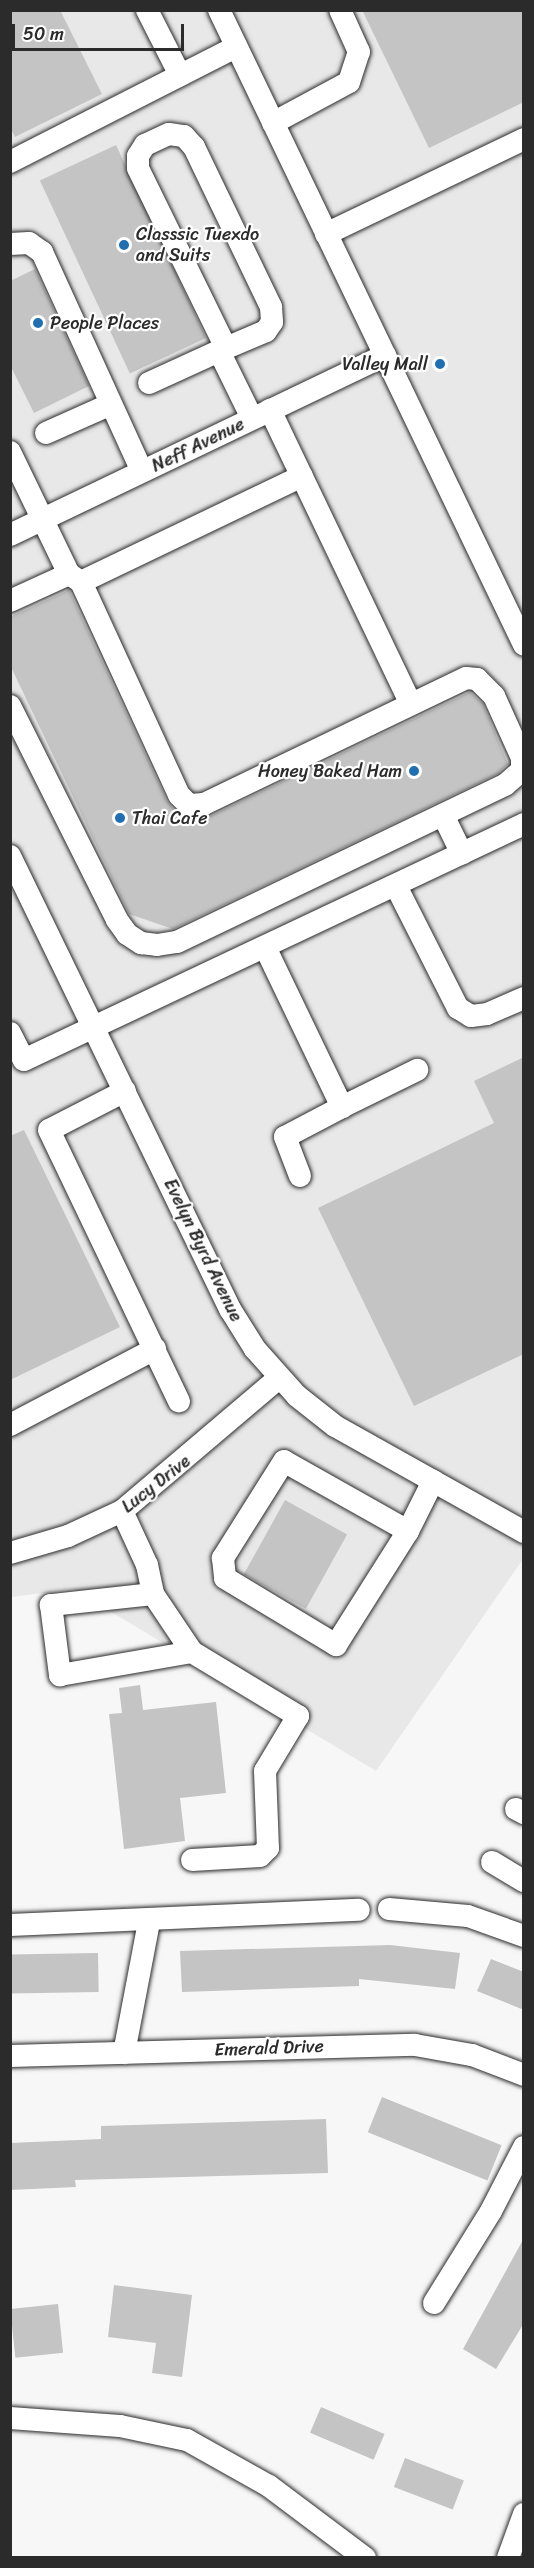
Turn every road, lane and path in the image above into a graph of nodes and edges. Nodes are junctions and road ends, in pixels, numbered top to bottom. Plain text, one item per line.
1 (147, 10) edge
2 (219, 10) edge
3 (340, 10) edge
4 (236, 47) junction
5 (180, 75) junction
6 (273, 123) junction
7 (524, 139) edge
8 (10, 162) edge
9 (326, 234) junction
10 (10, 244) edge
11 (223, 350) junction
12 (385, 355) junction
13 (149, 382) dead end
14 (111, 404) junction
15 (261, 414) junction
16 (46, 433) dead end
17 (10, 452) edge
18 (142, 471) junction
19 (302, 476) junction
20 (17, 481) edge
21 (43, 519) junction
22 (10, 534) edge
23 (75, 578) junction
24 (10, 601) edge
25 (524, 645) edge
26 (411, 704) junction
27 (10, 706) edge
28 (443, 814) junction
29 (522, 829) edge
30 (462, 854) junction
31 (10, 855) edge
32 (396, 886) junction
33 (265, 947) junction
34 (524, 998) edge
35 (95, 1027) junction
36 (10, 1033) edge
37 (417, 1070) dead end
38 (125, 1091) junction
39 (342, 1107) junction
40 (300, 1176) dead end
41 (155, 1349) junction
42 (279, 1378) junction
43 (179, 1401) dead end
44 (10, 1425) edge
45 (434, 1481) junction
46 (122, 1511) junction
47 (408, 1531) junction
48 (523, 1532) edge
49 (10, 1553) edge
50 (153, 1594) junction
51 (192, 1652) junction
52 (192, 1860) dead end
53 (492, 1862) dead end
54 (524, 1881) edge
55 (389, 1909) dead end
56 (359, 1910) dead end
57 (149, 1922) junction
58 (10, 1925) edge
59 (524, 1935) edge
60 (124, 2053) junction
61 (10, 2056) edge
62 (524, 2075) edge
63 (524, 2147) edge
64 (434, 2302) dead end
65 (10, 2418) edge
66 (524, 2514) edge
67 (365, 2558) edge
68 (508, 2558) edge

1 - 5 street
2 - 4 street
3 - 6 street
4 - 5 street
4 - 6 street
5 - 8 street
6 - 9 street
7 - 9 street
9 - 12 street
10 - 14 street
11 - 11 street
11 - 13 street
11 - 15 street
12 - 15 street, Neff Avenue
12 - 25 street
14 - 16 street
14 - 18 street
15 - 18 street, Neff Avenue
15 - 19 street
17 - 20 street
18 - 21 street, Neff Avenue
19 - 23 street
19 - 26 street
20 - 21 street
21 - 22 street, Neff Avenue
21 - 23 street
23 - 24 street
23 - 26 street
26 - 28 street
27 - 28 street
28 - 30 street
29 - 30 street
30 - 32 street
31 - 35 street, Evelyn Byrd Avenue
32 - 33 street
32 - 34 street
33 - 35 street
33 - 39 street
35 - 36 street
35 - 38 street, Evelyn Byrd Avenue
37 - 39 street
38 - 41 street
38 - 42 street, Evelyn Byrd Avenue
39 - 40 street
41 - 43 street
41 - 44 street
42 - 45 street, Evelyn Byrd Avenue
42 - 46 street, Lucy Drive
45 - 47 street
45 - 48 street, Evelyn Byrd Avenue
46 - 49 street, Lucy Drive
46 - 50 street
47 - 47 street
50 - 51 street
50 - 51 street
51 - 52 street
53 - 54 street
55 - 59 street
56 - 57 street
57 - 58 street
57 - 60 street
60 - 61 street, Emerald Drive
60 - 62 street, Emerald Drive
63 - 64 street
65 - 67 street
66 - 68 street

